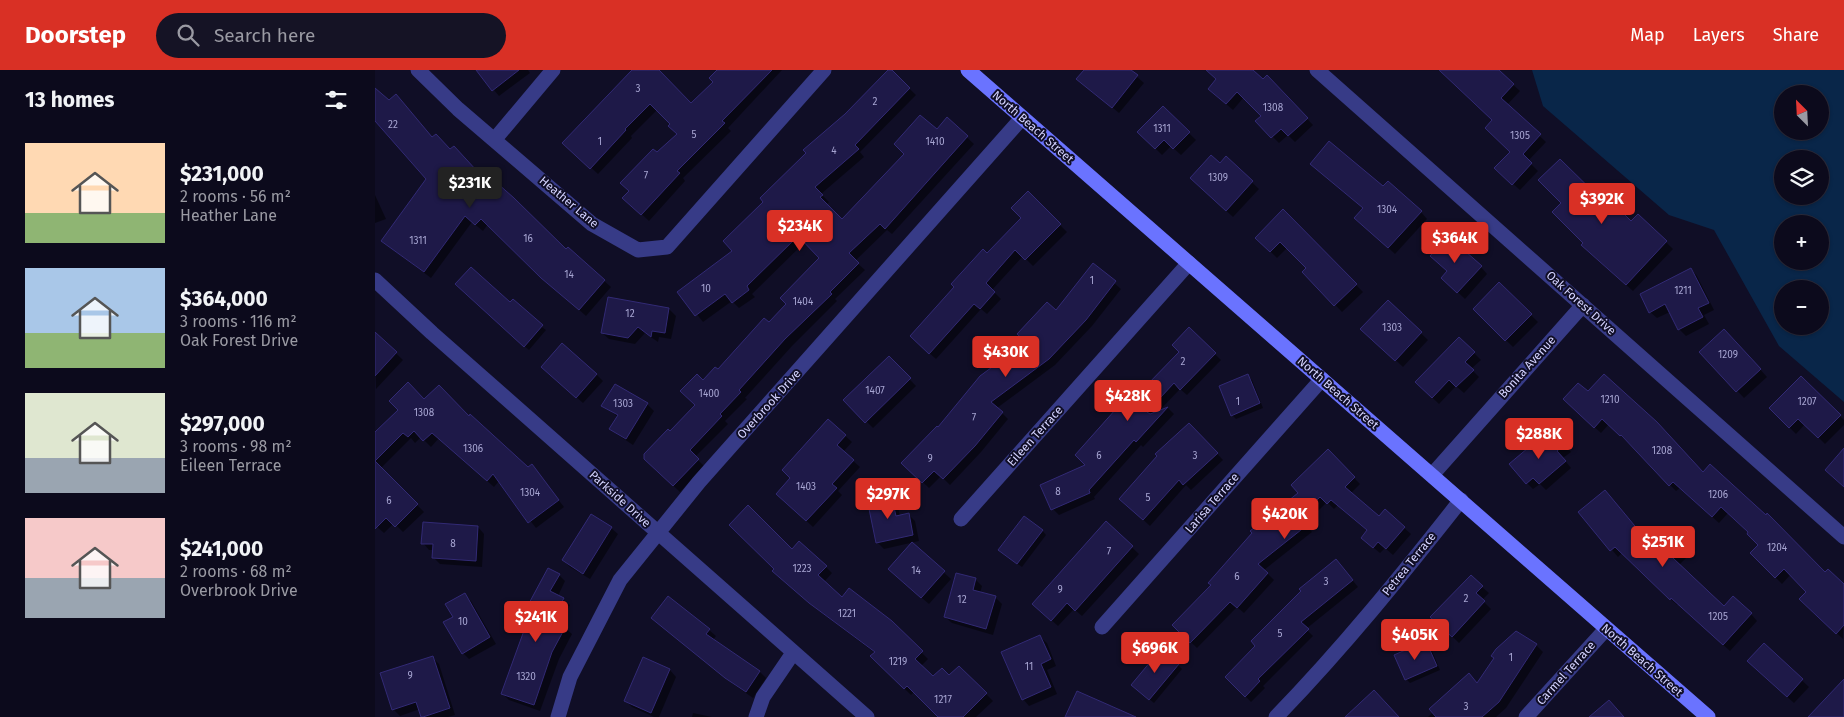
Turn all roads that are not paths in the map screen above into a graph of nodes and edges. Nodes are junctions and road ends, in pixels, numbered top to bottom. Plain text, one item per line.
1 (418, 70) edge
2 (553, 70) edge
3 (824, 70) edge
4 (968, 70) edge
5 (1317, 70) edge
6 (1023, 118) junction
7 (495, 139) junction
8 (1189, 263) junction
9 (375, 280) edge
10 (1583, 305) junction
11 (1322, 379) junction
12 (1432, 475) junction
13 (1461, 500) junction
14 (961, 519) dead end
15 (659, 533) junction
16 (1844, 537) edge
17 (1102, 628) dead end
18 (1606, 629) junction
19 (793, 653) junction
20 (557, 717) edge
21 (756, 717) edge
22 (867, 717) edge
23 (1276, 717) edge
24 (1527, 717) edge
25 (1708, 717) edge

1 - 7 street, Heather Lane
2 - 7 street
3 - 7 street, Heather Lane
4 - 6 street, North Beach Street
5 - 10 street, Oak Forest Drive
6 - 8 street, North Beach Street
6 - 15 street, Overbrook Drive
8 - 11 street, North Beach Street
8 - 14 street, Eileen Terrace
9 - 15 street, Parkside Drive
10 - 12 street, Bonita Avenue
10 - 16 street, Oak Forest Drive
11 - 12 street, North Beach Street
11 - 17 street, Larisa Terrace
12 - 13 street, North Beach Street
13 - 18 street, North Beach Street
13 - 23 street, Petrea Terrace
15 - 19 street, Parkside Drive
15 - 20 street, Overbrook Drive
18 - 24 street, Carmel Terrace
18 - 25 street, North Beach Street
19 - 21 street
19 - 22 street, Parkside Drive

